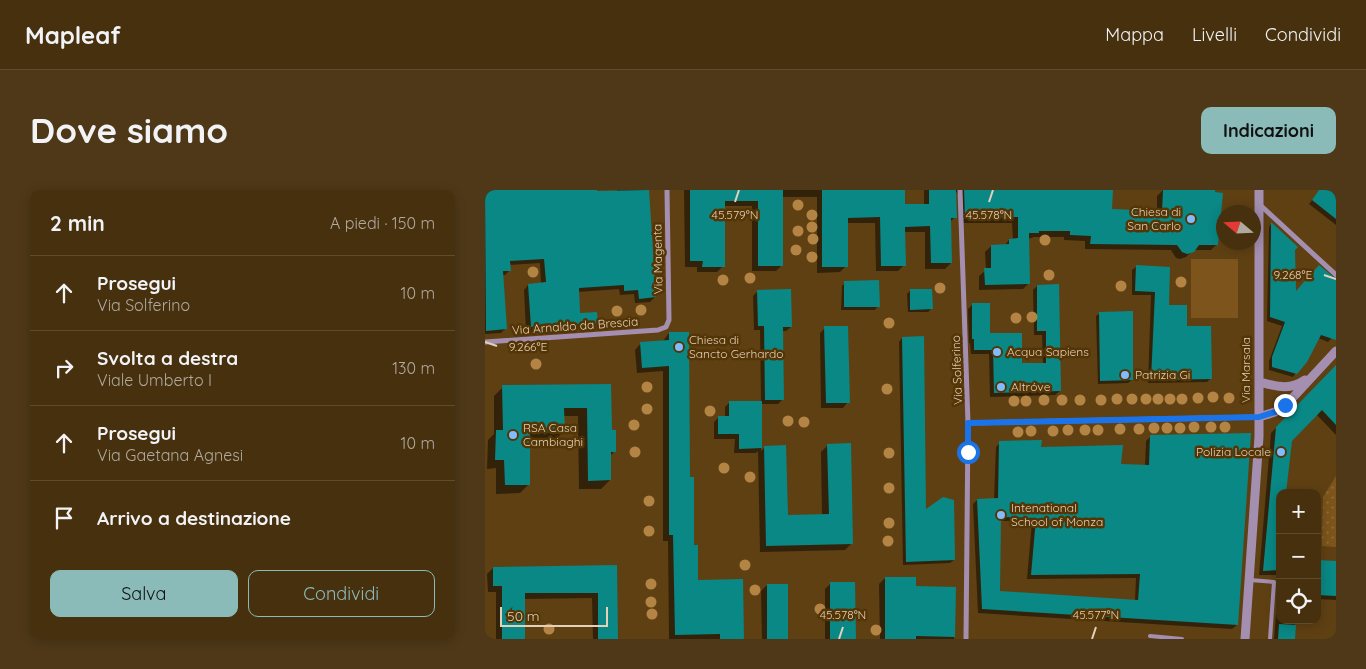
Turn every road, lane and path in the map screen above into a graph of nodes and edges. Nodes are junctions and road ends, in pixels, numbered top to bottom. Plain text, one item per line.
1 (667, 190) edge
2 (960, 190) edge
3 (1259, 190) edge
4 (1259, 204) junction
5 (1336, 275) edge
6 (666, 327) joint
7 (485, 342) edge
8 (1336, 351) edge
9 (1313, 375) junction
10 (1259, 382) junction
11 (1259, 417) junction
12 (968, 423) junction
13 (1250, 580) junction
14 (1151, 636) dead end
15 (967, 639) edge
16 (1182, 639) edge
17 (1245, 639) edge
18 (1270, 639) edge

1 - 6 street, Via Magenta
2 - 12 street, Via Solferino
3 - 4 street, Via Marsala
4 - 5 street
4 - 10 street, Via Marsala
6 - 7 street, Via Arnaldo da Brescia
8 - 9 street
9 - 10 street
9 - 11 street
10 - 11 street, Via Marsala
11 - 12 street
11 - 13 street, Via Marsala
12 - 15 street, Via Solferino
13 - 17 street, Via Marsala
13 - 18 lane
14 - 16 lane

